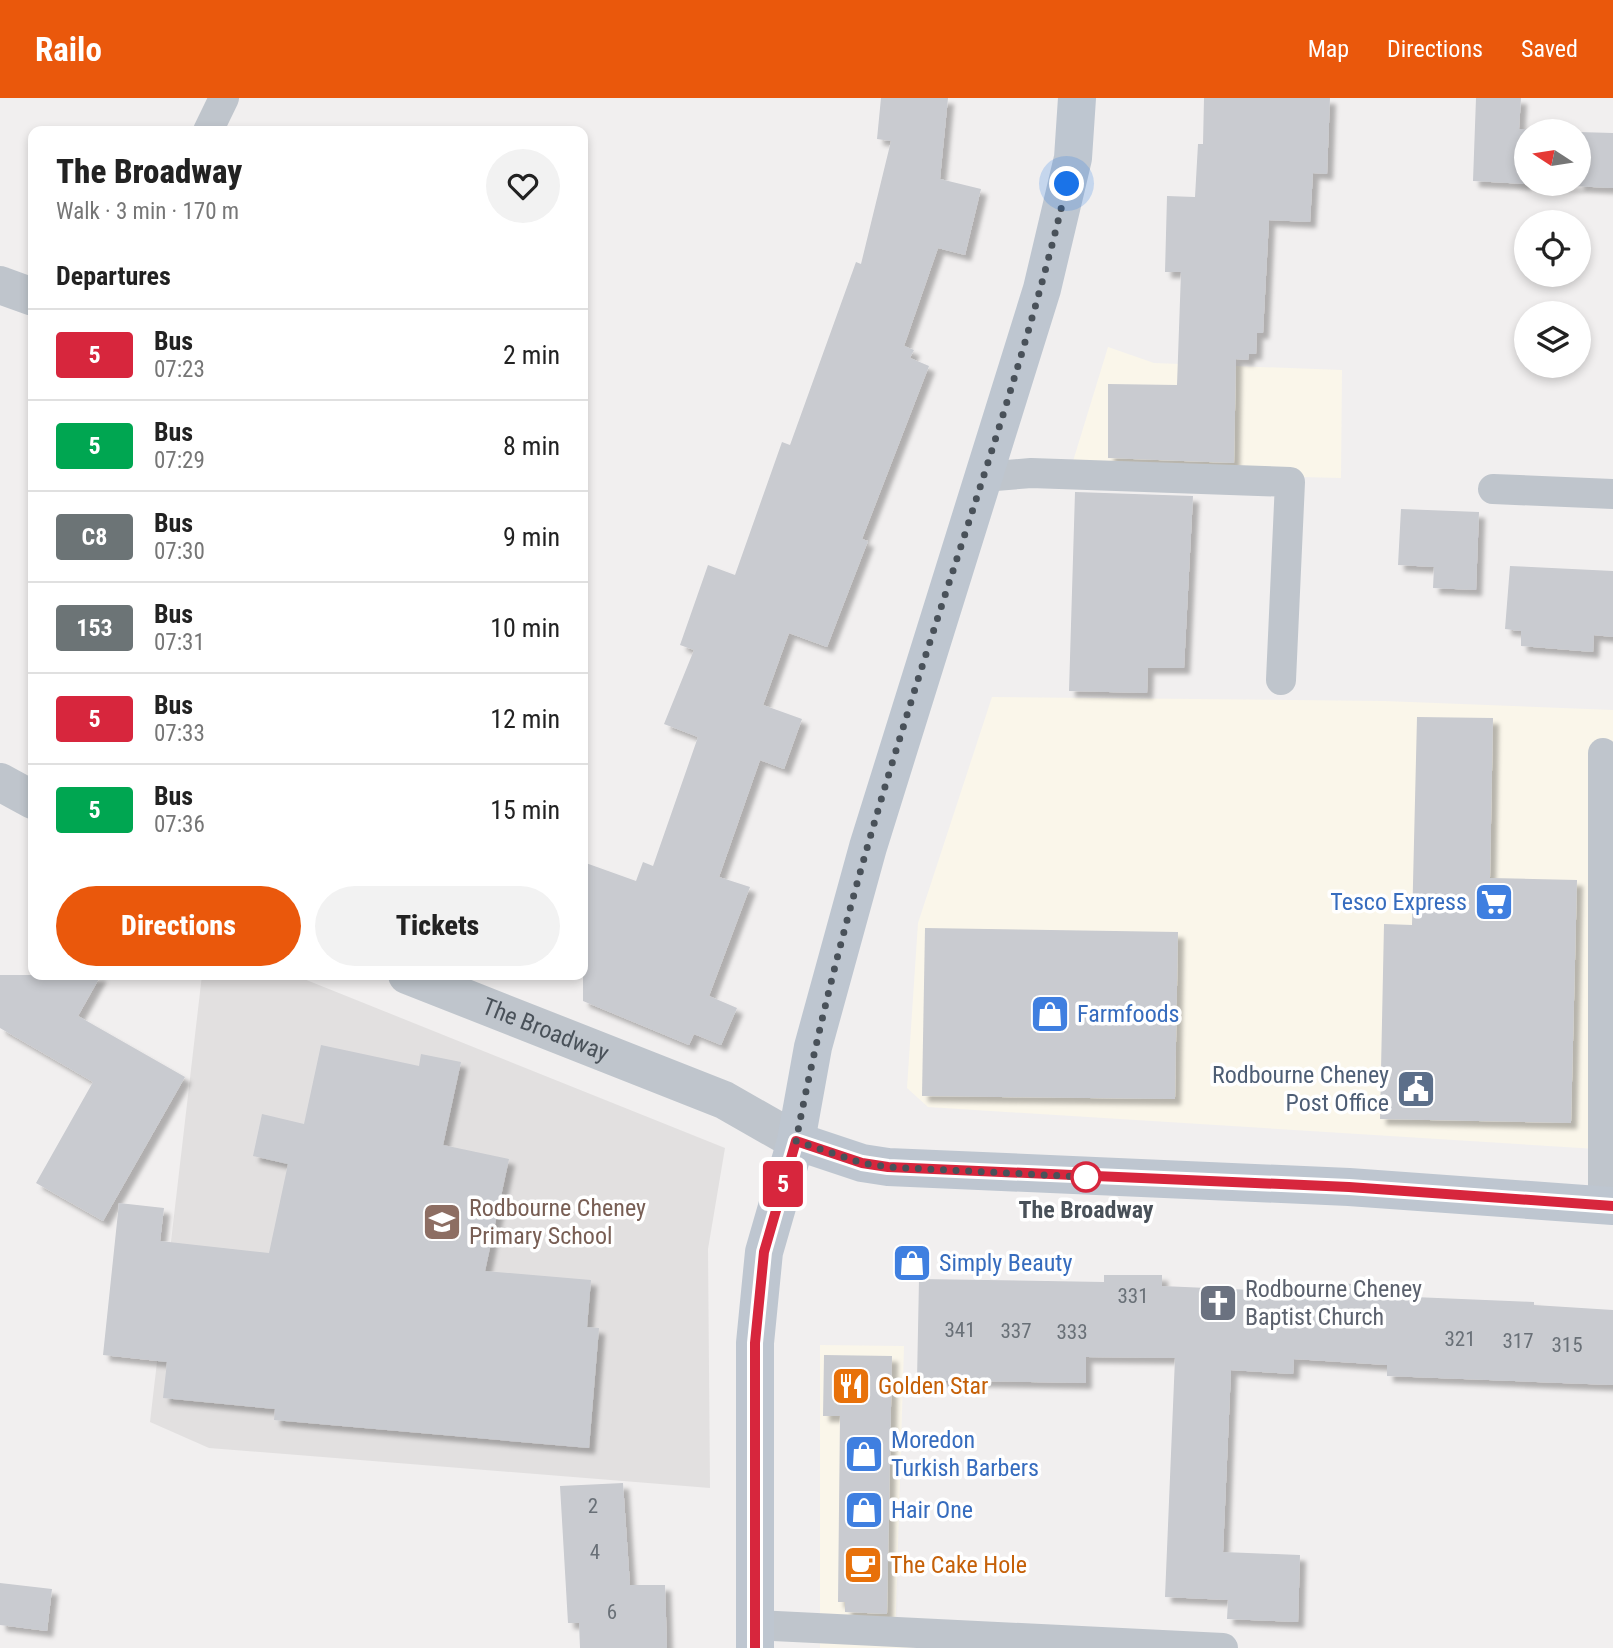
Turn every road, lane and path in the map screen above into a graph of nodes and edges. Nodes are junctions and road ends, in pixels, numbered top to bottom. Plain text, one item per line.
1 (224, 98) edge
2 (1077, 98) edge
3 (210, 126) edge
4 (0, 285) edge
5 (28, 295) edge
6 (983, 477) junction
7 (1493, 489) dead end
8 (1613, 494) edge
9 (1281, 680) dead end
10 (1603, 753) dead end
11 (0, 782) edge
12 (28, 797) edge
13 (420, 980) edge
14 (796, 1141) junction
15 (1608, 1206) edge
16 (754, 1637) edge
17 (1177, 1646) edge
18 (1223, 1648) edge

1 - 3 lane
2 - 6 main road
4 - 5 street
6 - 9 lane
6 - 14 main road
7 - 8 lane
10 - 15 lane
11 - 12 street
13 - 14 street, The Broadway
14 - 15 main road
14 - 16 main road
16 - 17 lane
17 - 18 lane

